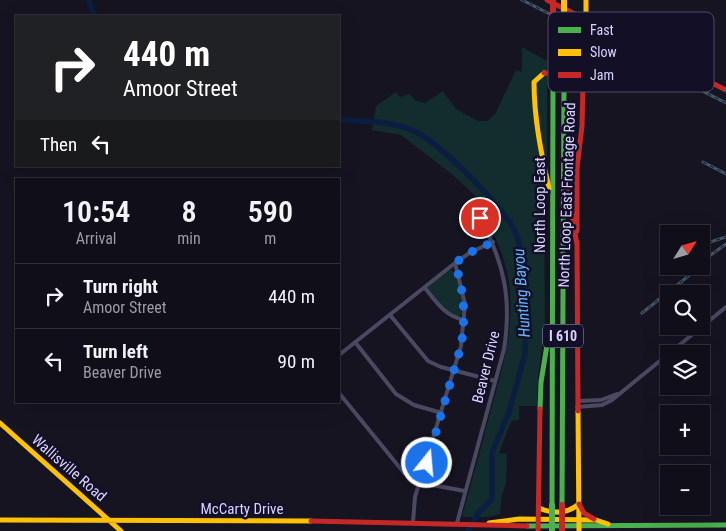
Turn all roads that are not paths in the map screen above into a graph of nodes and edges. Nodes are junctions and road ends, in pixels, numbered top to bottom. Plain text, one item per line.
1 (547, 0) edge
2 (572, 12) edge
3 (548, 73) edge
4 (714, 84) edge
5 (726, 90) edge
6 (553, 92) edge
7 (564, 92) edge
8 (583, 92) edge
9 (564, 166) junction
10 (552, 202) junction
11 (480, 218) dead end
12 (493, 242) junction
13 (577, 245) junction
14 (455, 263) junction
15 (425, 288) junction
16 (726, 307) edge
17 (390, 315) junction
18 (464, 320) junction
19 (551, 325) junction
20 (355, 342) junction
21 (340, 354) edge
22 (454, 370) junction
23 (495, 381) junction
24 (340, 394) edge
25 (577, 404) junction
26 (442, 413) junction
27 (0, 424) edge
28 (420, 481) junction
29 (465, 491) junction
30 (579, 504) junction
31 (539, 508) junction
32 (579, 519) junction
33 (0, 520) edge
34 (538, 520) junction
35 (596, 520) junction
36 (111, 521) junction
37 (413, 522) junction
38 (459, 523) junction
39 (484, 524) junction
40 (609, 525) junction
41 (726, 525) edge
42 (520, 527) junction
43 (538, 530) edge
44 (579, 530) edge
45 (121, 531) edge
46 (527, 531) edge
47 (552, 531) edge
48 (562, 531) edge

1 - 2 main road
3 - 10 main road, North Loop East Frontage Road
4 - 5 main road
6 - 10 main road, North Loop East / I 610, bridge
7 - 9 main road, North Loop East / I 610, bridge
8 - 13 main road, North Loop East Frontage Road
9 - 13 main road
9 - 48 main road, North Loop East / I 610, bridge
10 - 19 main road, North Loop East / I 610
11 - 12 street, Beaver Drive
12 - 14 street
12 - 23 street, Beaver Drive
13 - 25 main road, North Loop East Frontage Road
14 - 15 street
14 - 18 street
15 - 17 street
15 - 18 street
16 - 25 street
17 - 20 street
17 - 22 street
18 - 22 street
19 - 31 main road
19 - 47 main road, North Loop East / I 610, bridge
20 - 21 street
20 - 26 street
22 - 23 street
22 - 26 street
23 - 29 street, Beaver Drive
24 - 28 street
25 - 30 main road, North Loop East Frontage Road
26 - 28 street
27 - 36 main road, Wallisville Road
28 - 29 street
28 - 37 street
29 - 38 street, Beaver Drive
30 - 31 main road
30 - 32 main road, North Loop East Frontage Road
30 - 35 main road
31 - 34 main road
32 - 34 main road, McCarty Drive
32 - 35 main road, McCarty Drive
32 - 44 main road, North Loop East Frontage Road
33 - 36 main road, McCarty Drive
34 - 39 main road, McCarty Drive
34 - 43 main road
35 - 40 main road
36 - 37 main road, McCarty Drive
36 - 45 main road, Wallisville Road
37 - 38 main road, McCarty Drive
38 - 39 main road, McCarty Drive
39 - 42 main road, McCarty Drive
40 - 41 main road
40 - 44 main road, McCarty Drive
42 - 43 main road, McCarty Drive
42 - 46 main road
43 - 44 main road, McCarty Drive

